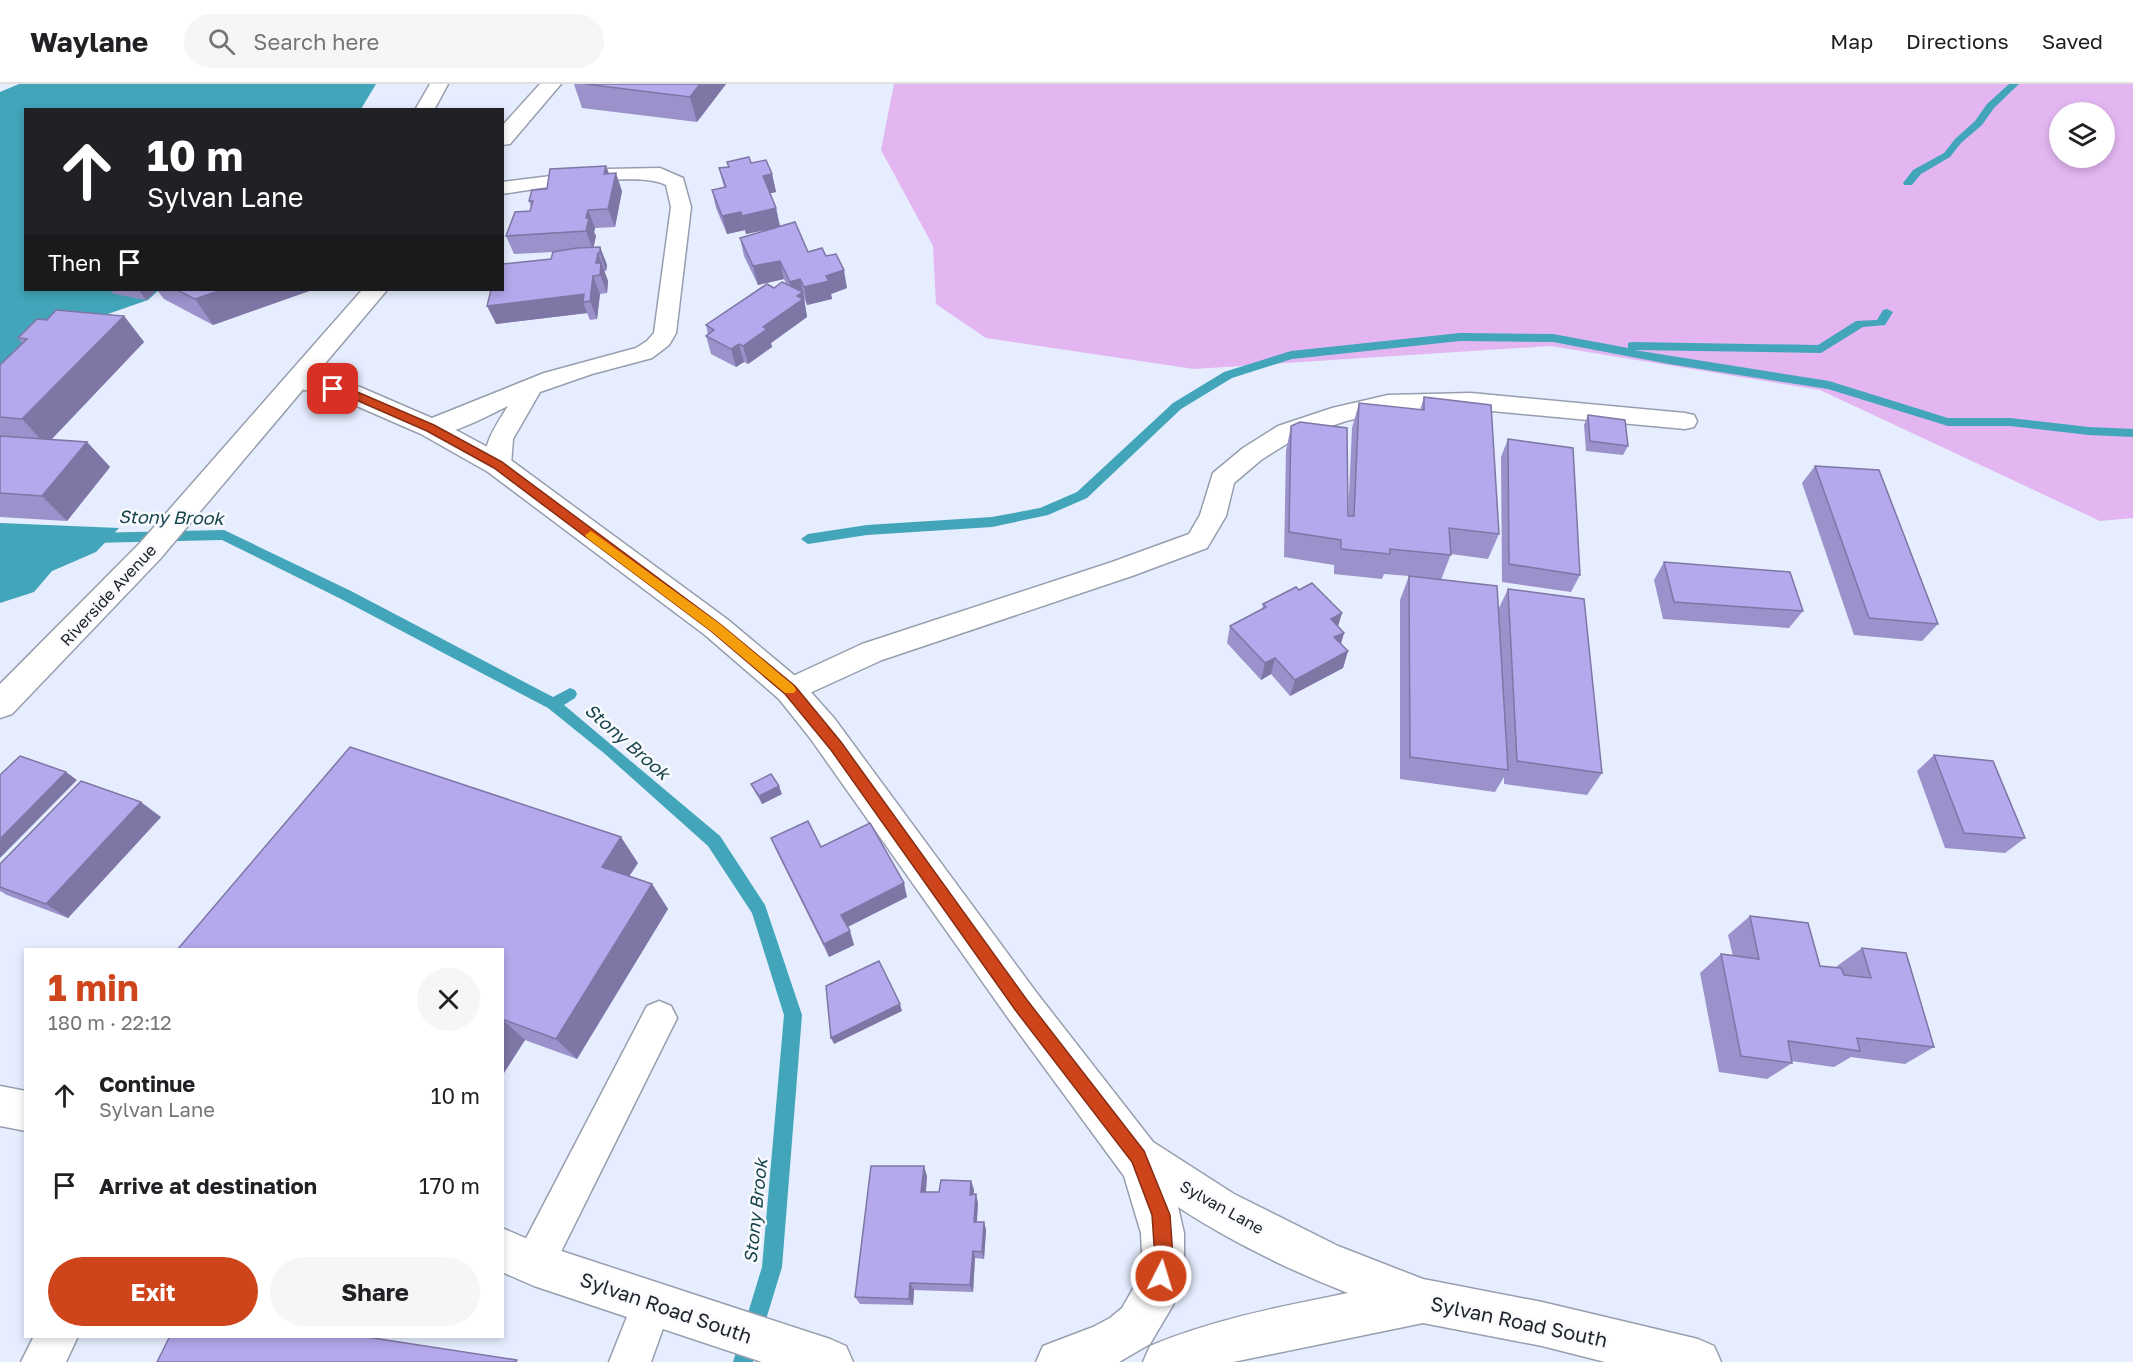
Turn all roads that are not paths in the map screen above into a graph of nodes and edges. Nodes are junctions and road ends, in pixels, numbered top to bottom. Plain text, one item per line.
1 (439, 84) edge
2 (551, 84) edge
3 (425, 108) edge
4 (506, 130) edge
5 (504, 188) edge
6 (374, 291) edge
7 (299, 380) junction
8 (531, 387) junction
9 (1685, 421) dead end
10 (430, 428) junction
11 (498, 465) junction
12 (790, 690) junction
13 (0, 705) edge
14 (659, 1018) dead end
15 (0, 1106) edge
16 (24, 1111) edge
17 (1138, 1157) junction
18 (518, 1257) edge
19 (1423, 1301) junction
20 (652, 1303) junction
21 (57, 1338) edge
22 (821, 1359) edge
23 (42, 1362) edge
24 (630, 1362) edge
25 (1059, 1362) edge
26 (1166, 1362) edge
27 (1698, 1362) edge

1 - 3 lane
2 - 4 street
5 - 8 lane
6 - 7 street, Riverside Avenue
7 - 10 street, Sylvan Lane
7 - 13 street, Riverside Avenue
8 - 10 lane
8 - 11 lane
9 - 12 lane
10 - 11 street, Sylvan Lane
11 - 12 street, Sylvan Lane
12 - 17 street, Sylvan Lane
14 - 18 lane
15 - 16 street
17 - 19 street, Sylvan Lane
17 - 25 street
18 - 20 street, Sylvan Road South
19 - 26 street, Sylvan Road South
19 - 27 street, Sylvan Road South
20 - 22 street, Sylvan Road South
20 - 24 lane
21 - 23 lane

